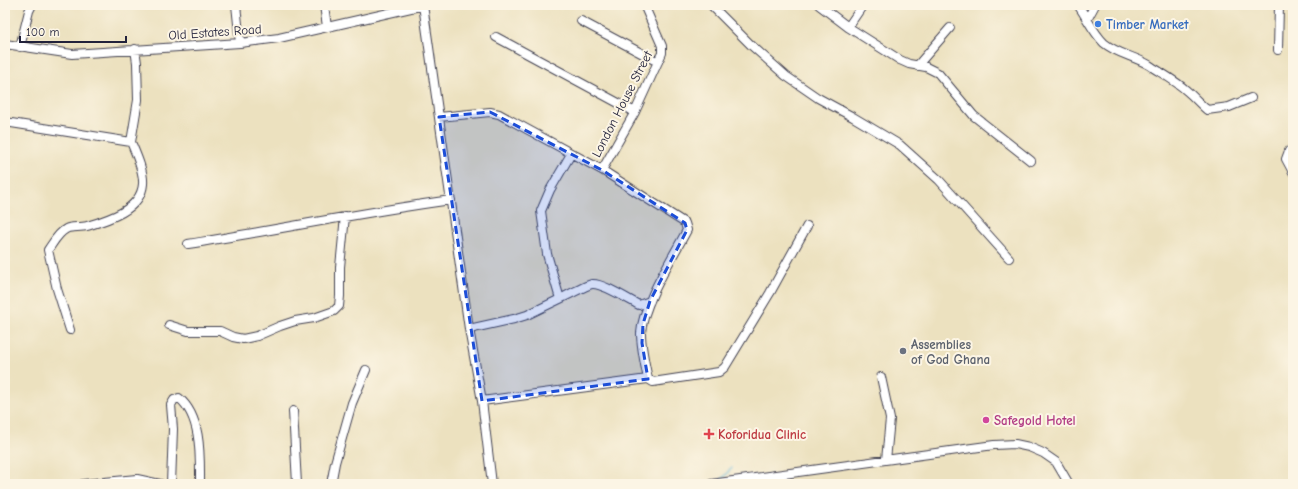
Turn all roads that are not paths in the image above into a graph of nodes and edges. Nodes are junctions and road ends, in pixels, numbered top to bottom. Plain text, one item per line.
1 (32, 5) edge
2 (236, 5) edge
3 (324, 5) edge
4 (424, 5) edge
5 (644, 5) edge
6 (711, 5) edge
7 (819, 5) edge
8 (864, 5) edge
9 (1078, 5) edge
10 (1095, 5) edge
11 (1279, 5) edge
12 (1088, 18) junction
13 (581, 21) dead end
14 (327, 26) junction
15 (848, 27) junction
16 (950, 28) dead end
17 (496, 37) dead end
18 (240, 43) junction
19 (5, 44) edge
20 (20, 47) junction
21 (135, 49) junction
22 (1278, 50) dead end
23 (658, 62) junction
24 (917, 66) junction
25 (1251, 98) dead end
26 (635, 112) junction
27 (439, 117) junction
28 (5, 122) edge
29 (131, 142) junction
30 (1293, 150) edge
31 (571, 154) junction
32 (1031, 161) dead end
33 (602, 170) junction
34 (1293, 172) edge
35 (450, 200) junction
36 (345, 216) junction
37 (807, 226) dead end
38 (188, 244) dead end
39 (1009, 258) dead end
40 (560, 299) junction
41 (650, 301) junction
42 (169, 325) dead end
43 (469, 329) junction
44 (70, 330) dead end
45 (366, 370) dead end
46 (881, 377) dead end
47 (648, 379) junction
48 (482, 401) junction
49 (293, 411) dead end
50 (886, 460) junction
51 (82, 484) edge
52 (160, 484) edge
53 (171, 484) edge
54 (200, 484) edge
55 (297, 484) edge
56 (331, 484) edge
57 (492, 484) edge
58 (713, 484) edge
59 (1069, 484) edge

1 - 20 street
2 - 18 street
3 - 14 street
4 - 14 street, Old Estates Road
4 - 27 street
5 - 23 street, London House Street
6 - 39 street
7 - 15 street
8 - 15 street
9 - 12 street
10 - 12 street
11 - 22 street
12 - 25 street
13 - 23 street
14 - 18 street, Old Estates Road
15 - 24 street
16 - 24 street
17 - 26 street
18 - 21 street, Old Estates Road
19 - 20 street, Old Estates Road
20 - 21 street, Old Estates Road
21 - 29 street
23 - 26 street, London House Street
24 - 32 street
26 - 33 street, London House Street
27 - 31 street
27 - 35 street
28 - 29 street
29 - 44 street
30 - 34 street
31 - 33 street
31 - 40 street
33 - 41 street
35 - 36 street
35 - 43 street
36 - 38 street
36 - 42 street
37 - 47 street
40 - 41 street
40 - 43 street
41 - 47 street
43 - 48 street
45 - 56 street
46 - 50 street
47 - 48 street
48 - 57 street
49 - 55 street
50 - 58 street
50 - 59 street
51 - 52 street
53 - 54 street

